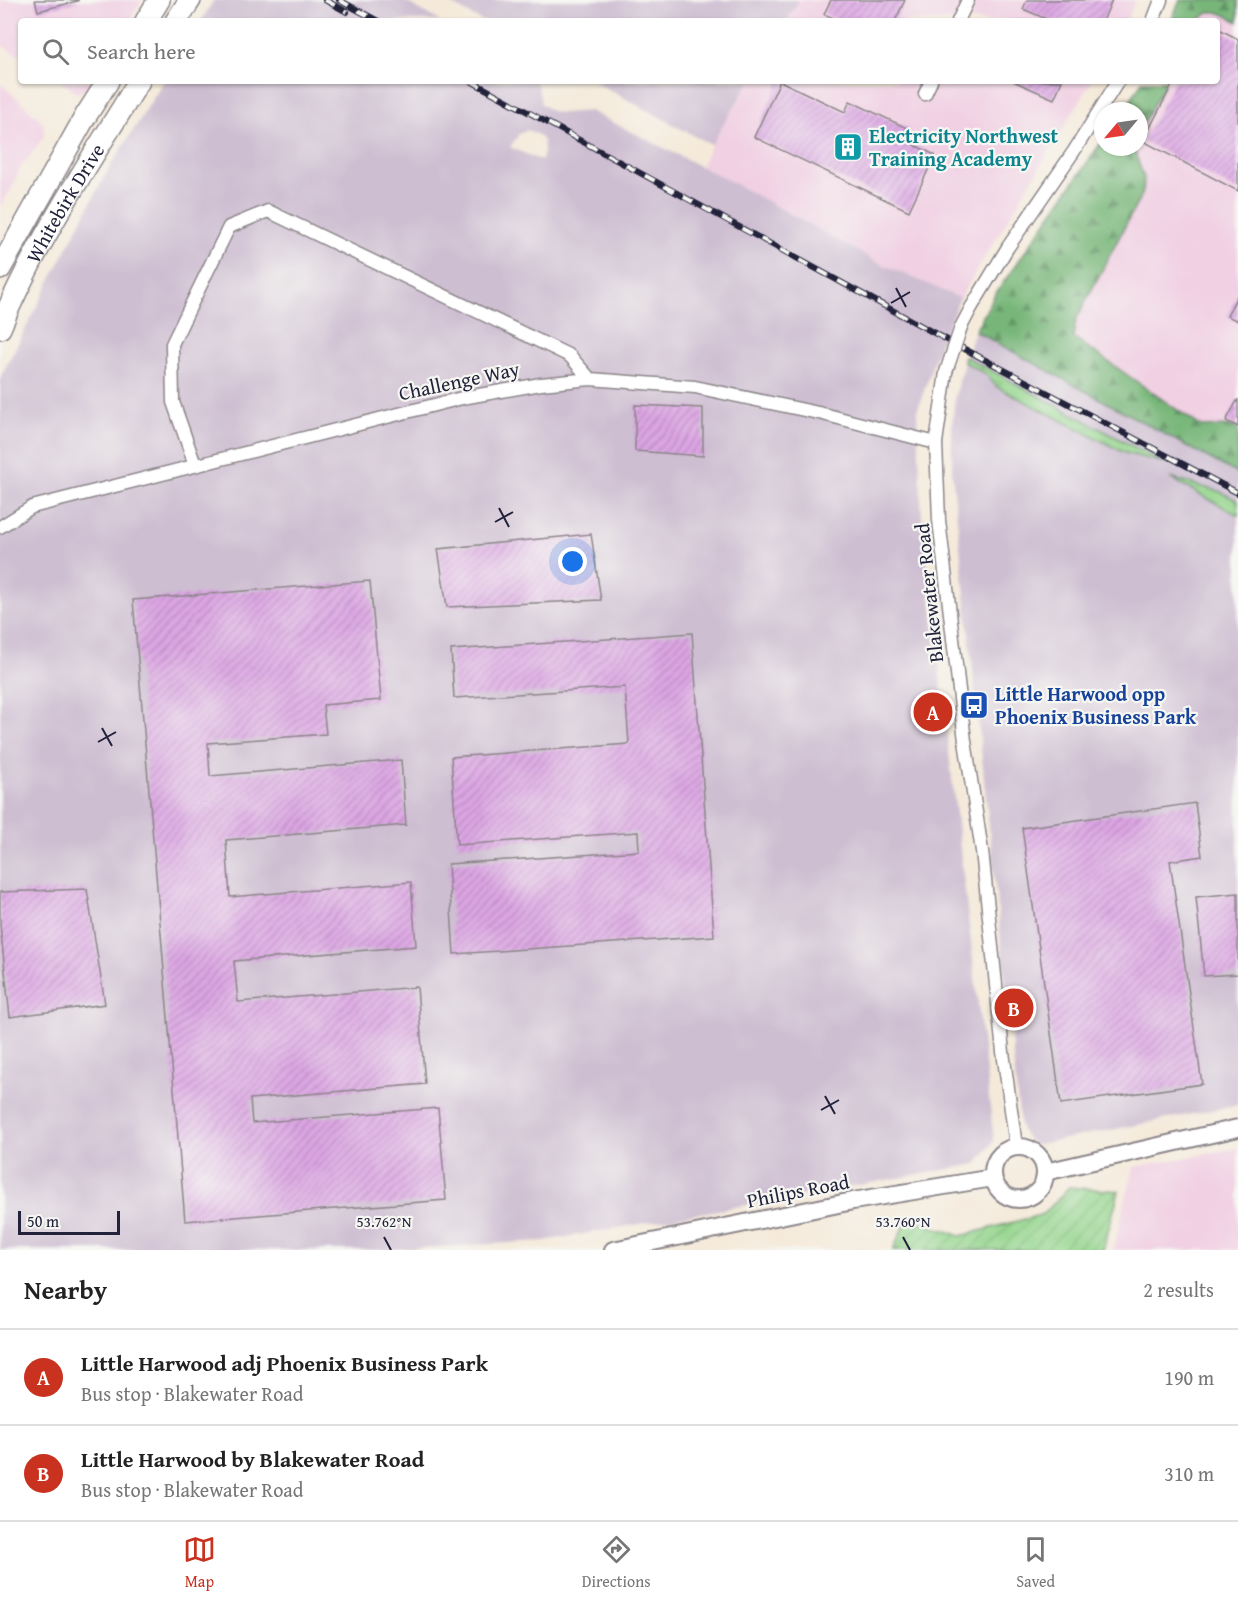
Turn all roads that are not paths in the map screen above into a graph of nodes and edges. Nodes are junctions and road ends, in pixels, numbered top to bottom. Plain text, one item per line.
1 (159, 0) edge
2 (190, 0) edge
3 (968, 0) edge
4 (1161, 0) edge
5 (148, 18) edge
6 (178, 18) edge
7 (959, 18) edge
8 (1154, 18) edge
9 (106, 84) edge
10 (136, 84) edge
11 (930, 84) edge
12 (1116, 84) edge
13 (925, 94) dead end
14 (0, 269) edge
15 (0, 328) edge
16 (590, 379) junction
17 (936, 443) junction
18 (195, 465) junction
19 (0, 527) edge
20 (1238, 1128) edge
21 (1016, 1146) junction
22 (1045, 1172) junction
23 (993, 1178) junction
24 (613, 1250) edge

1 - 5 highway
2 - 6 highway
3 - 7 street
4 - 8 street
9 - 14 highway, Whitebirk Drive
10 - 15 highway, Whitebirk Drive
11 - 13 street
12 - 17 street, Blakewater Road, bridge
16 - 17 street, Challenge Way
16 - 18 street, Challenge Way
16 - 18 street
17 - 21 street, Blakewater Road
18 - 19 street, Challenge Way
20 - 22 street
21 - 22 street
21 - 23 street
22 - 23 street
23 - 24 street, Philips Road

